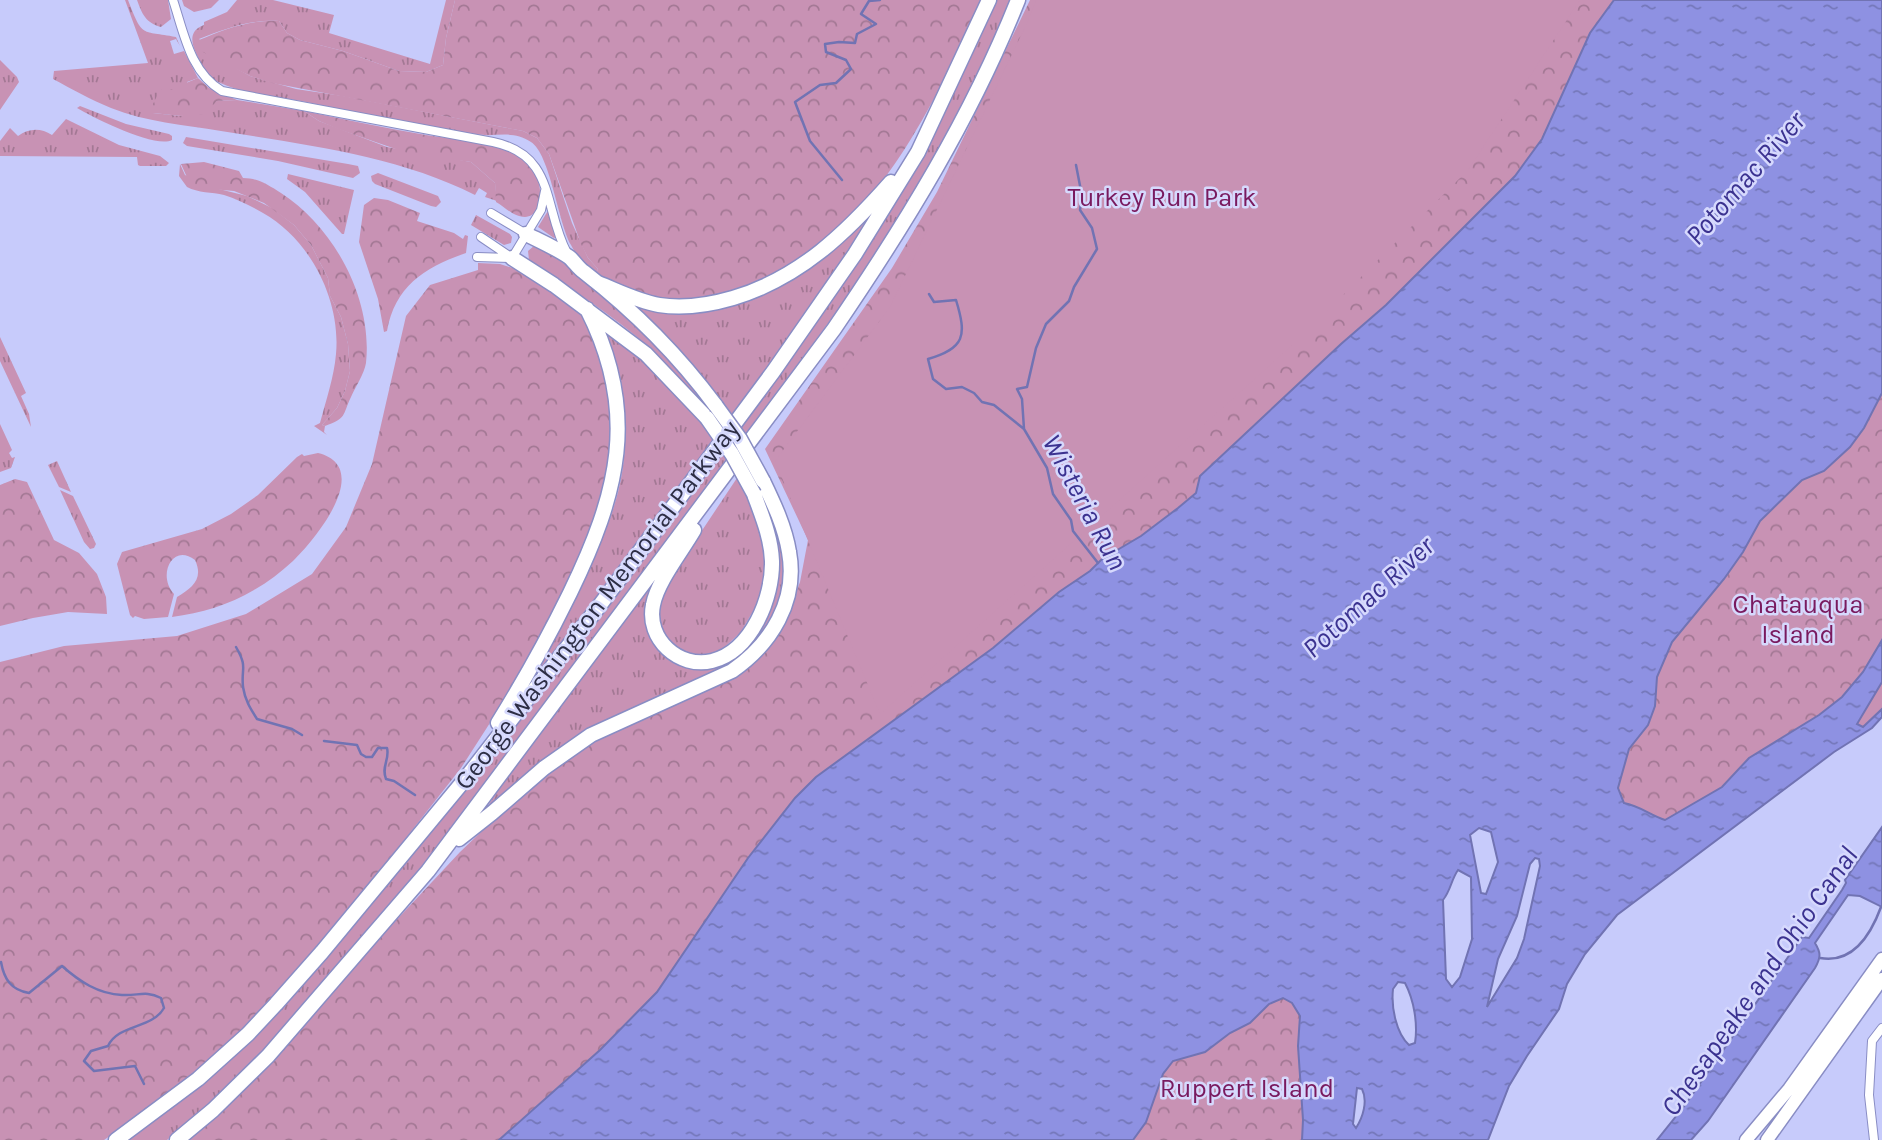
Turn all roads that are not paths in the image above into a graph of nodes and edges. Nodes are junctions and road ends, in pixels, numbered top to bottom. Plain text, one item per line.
1 (173, 0) edge
2 (989, 0) edge
3 (1018, 0) edge
4 (918, 152) junction
5 (545, 188) junction
6 (491, 213) dead end
7 (526, 233) junction
8 (481, 237) dead end
9 (477, 257) dead end
10 (512, 258) junction
11 (570, 258) junction
12 (598, 283) junction
13 (587, 309) junction
14 (724, 477) junction
15 (462, 783) junction
16 (446, 847) junction
17 (1882, 959) edge
18 (1882, 979) edge
19 (1860, 990) junction
20 (1838, 1010) dead end
21 (1882, 1028) edge
22 (1795, 1065) dead end
23 (1750, 1137) edge
24 (116, 1140) edge
25 (177, 1140) edge
26 (1767, 1140) edge
27 (1874, 1140) edge

1 - 5 street
2 - 4 highway, George Washington Memorial Parkway
3 - 14 highway, George Washington Memorial Parkway
4 - 12 highway
4 - 15 highway, George Washington Memorial Parkway
5 - 7 street
5 - 11 street
6 - 7 street
7 - 10 street
7 - 11 highway
8 - 10 street
9 - 10 street
10 - 13 highway
11 - 12 highway
12 - 16 highway, bridge
13 - 14 highway, bridge
13 - 15 highway
14 - 16 highway, George Washington Memorial Parkway
15 - 24 highway, George Washington Memorial Parkway
16 - 25 highway, George Washington Memorial Parkway
17 - 19 highway
18 - 26 highway
19 - 20 highway
19 - 23 highway
21 - 27 street
22 - 23 highway

